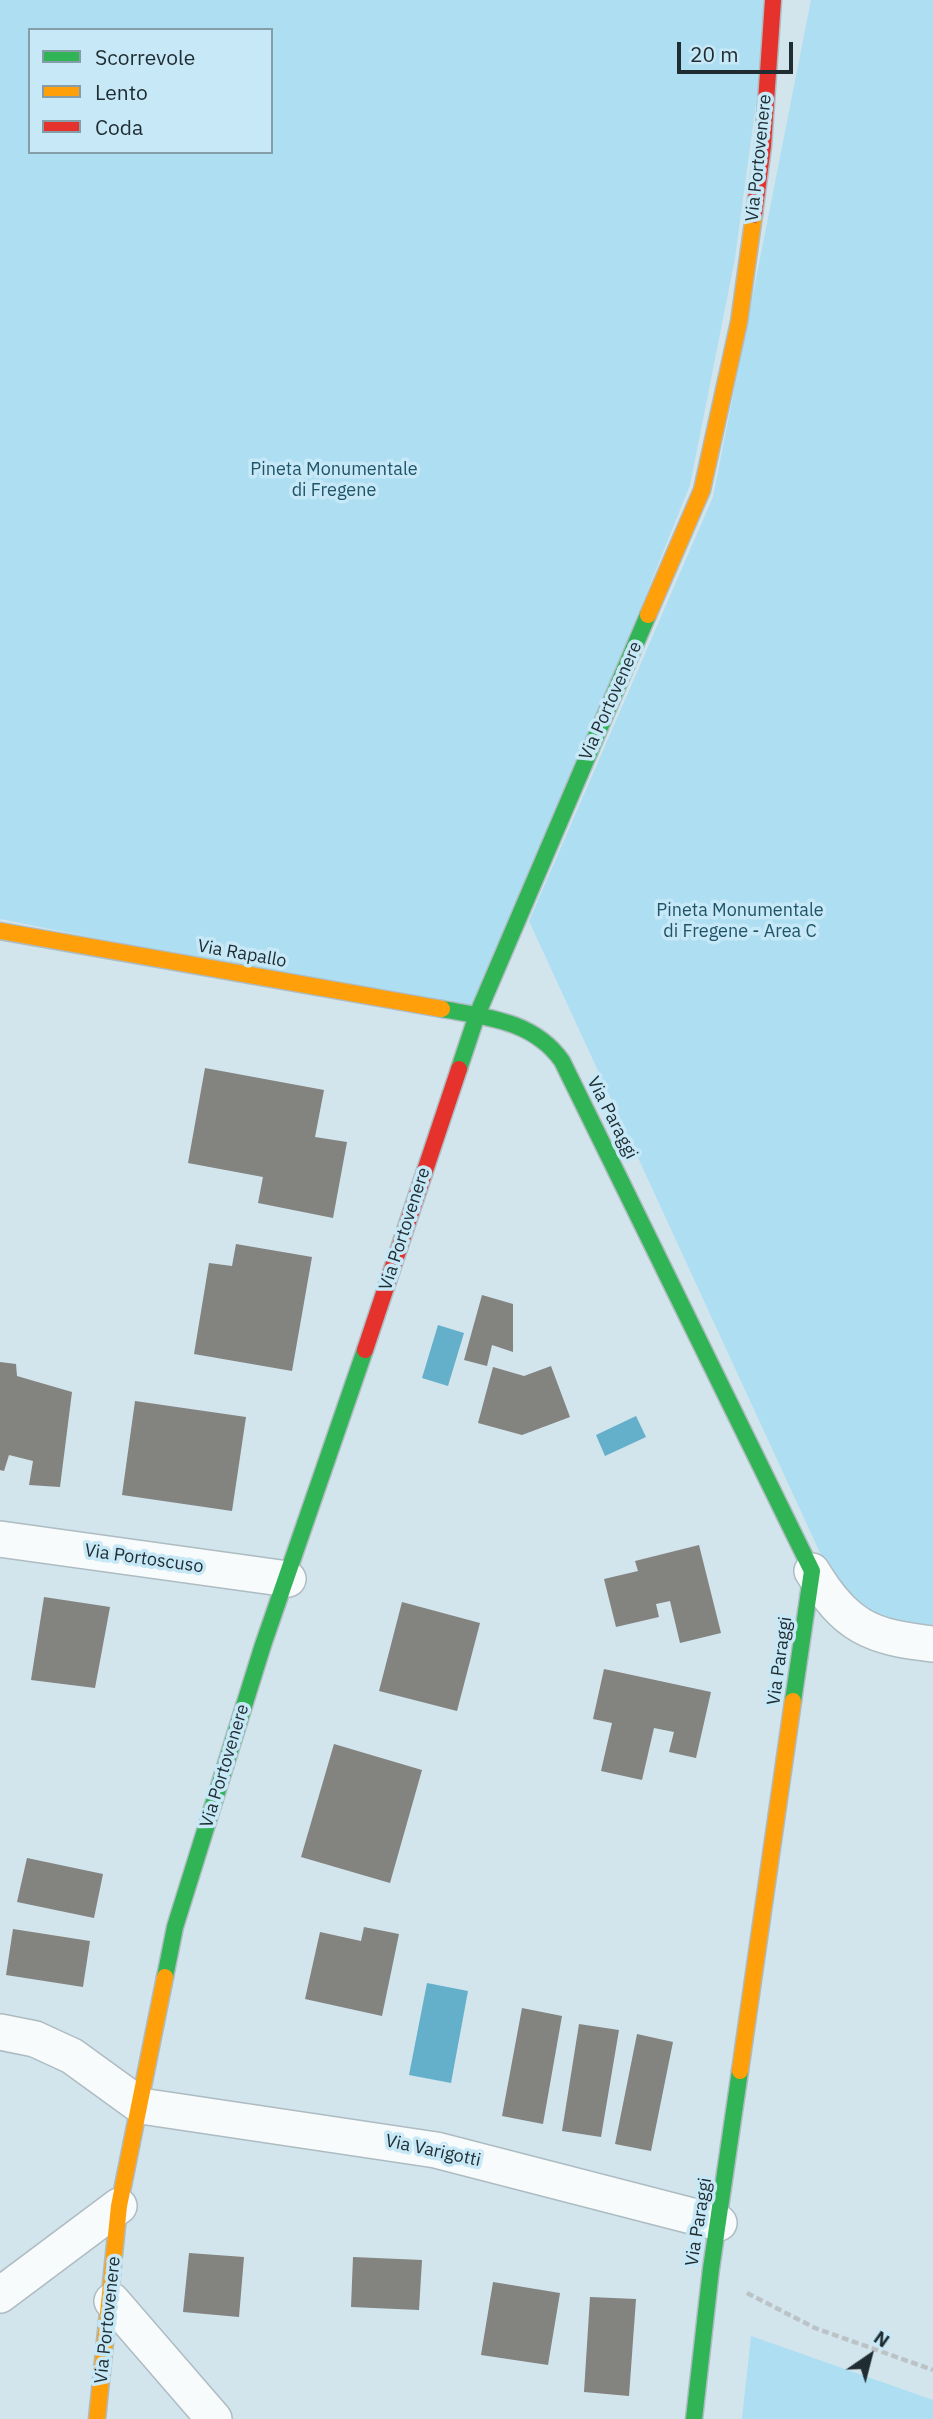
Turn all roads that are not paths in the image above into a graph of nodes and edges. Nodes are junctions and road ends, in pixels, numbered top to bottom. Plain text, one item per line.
1 (773, 0) edge
2 (787, 0) edge
3 (768, 59) junction
4 (0, 931) edge
5 (477, 1015) junction
6 (0, 1539) edge
7 (812, 1571) junction
8 (288, 1579) junction
9 (933, 1644) edge
10 (0, 2032) edge
11 (141, 2106) junction
12 (119, 2206) junction
13 (719, 2223) junction
14 (0, 2295) edge
15 (111, 2301) junction
16 (97, 2419) edge
17 (214, 2419) edge
18 (694, 2419) edge

1 - 3 street, Via Portovenere
2 - 3 street, Via Portovenere
3 - 5 street, Via Portovenere
4 - 5 street, Via Rapallo
5 - 7 street, Via Paraggi
5 - 8 street, Via Portovenere
6 - 8 street, Via Portoscuso
7 - 9 street
7 - 13 street, Via Paraggi
8 - 11 street, Via Portovenere
10 - 11 street
11 - 12 street, Via Portovenere
11 - 13 street, Via Varigotti
12 - 14 street
12 - 15 street, Via Portovenere
13 - 18 street, Via Paraggi
15 - 16 street, Via Portovenere
15 - 17 street

